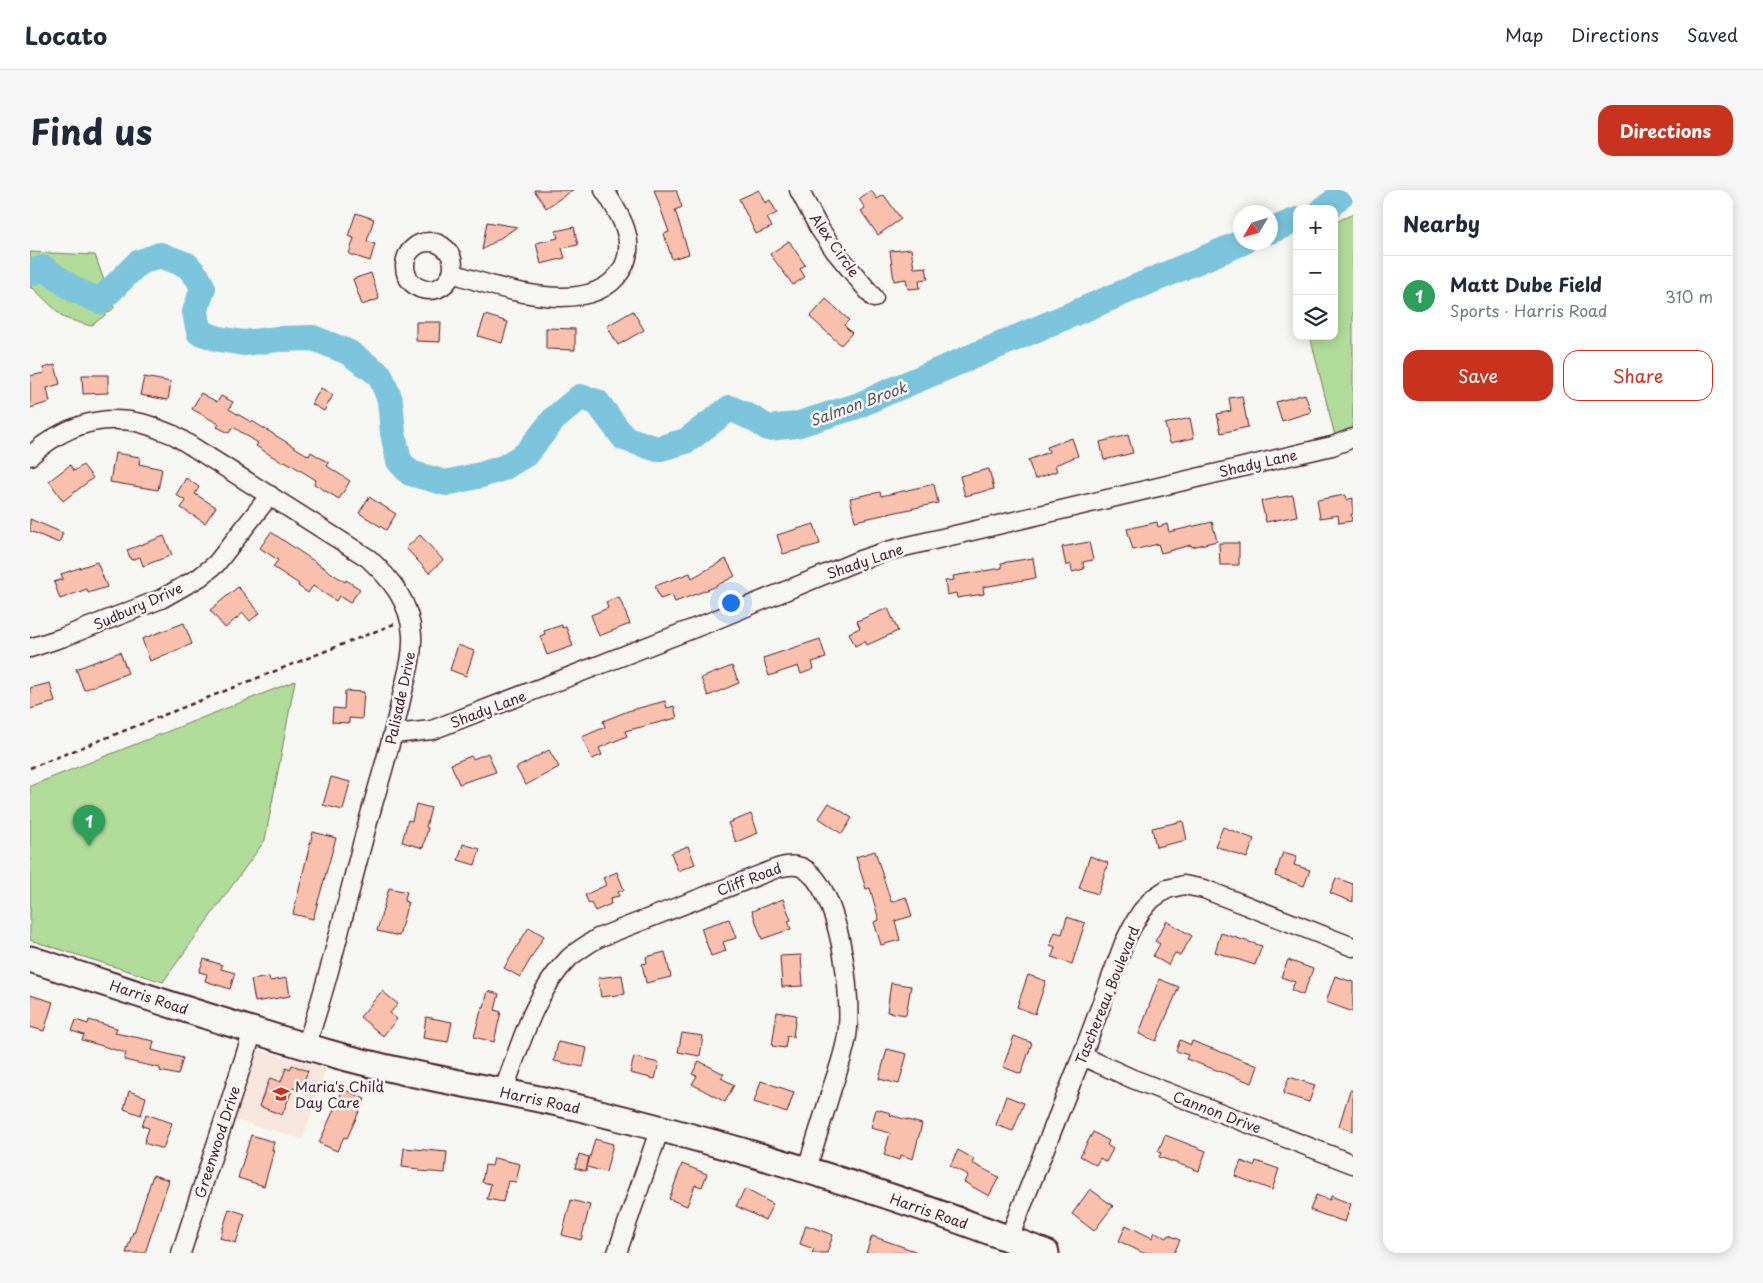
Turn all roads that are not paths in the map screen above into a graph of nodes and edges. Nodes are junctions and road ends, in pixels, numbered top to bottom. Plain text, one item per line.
1 (604, 190) edge
2 (799, 190) edge
3 (452, 273) dead end
4 (874, 298) dead end
5 (1353, 438) edge
6 (30, 456) edge
7 (270, 495) junction
8 (30, 648) edge
9 (394, 734) junction
10 (1353, 947) edge
11 (30, 959) edge
12 (253, 1031) junction
13 (306, 1046) junction
14 (1082, 1056) junction
15 (503, 1092) junction
16 (660, 1128) junction
17 (1353, 1164) edge
18 (806, 1171) junction
19 (1009, 1238) junction
20 (181, 1253) edge
21 (618, 1253) edge
22 (1046, 1253) edge

1 - 3 street
2 - 4 street, Alex Circle
5 - 9 street, Shady Lane
6 - 7 street, Palisade Drive
7 - 8 street, Sudbury Drive
7 - 9 street, Palisade Drive
9 - 13 street, Palisade Drive
10 - 14 street, Taschereau Boulevard
11 - 12 street, Harris Road
12 - 13 street, Harris Road
12 - 20 street, Greenwood Drive
13 - 15 street, Harris Road
14 - 17 street, Cannon Drive
14 - 19 street, Taschereau Boulevard
15 - 16 street, Harris Road
15 - 18 street, Cliff Road
16 - 18 street, Harris Road
16 - 21 street
18 - 19 street, Harris Road
19 - 22 street, Harris Road

